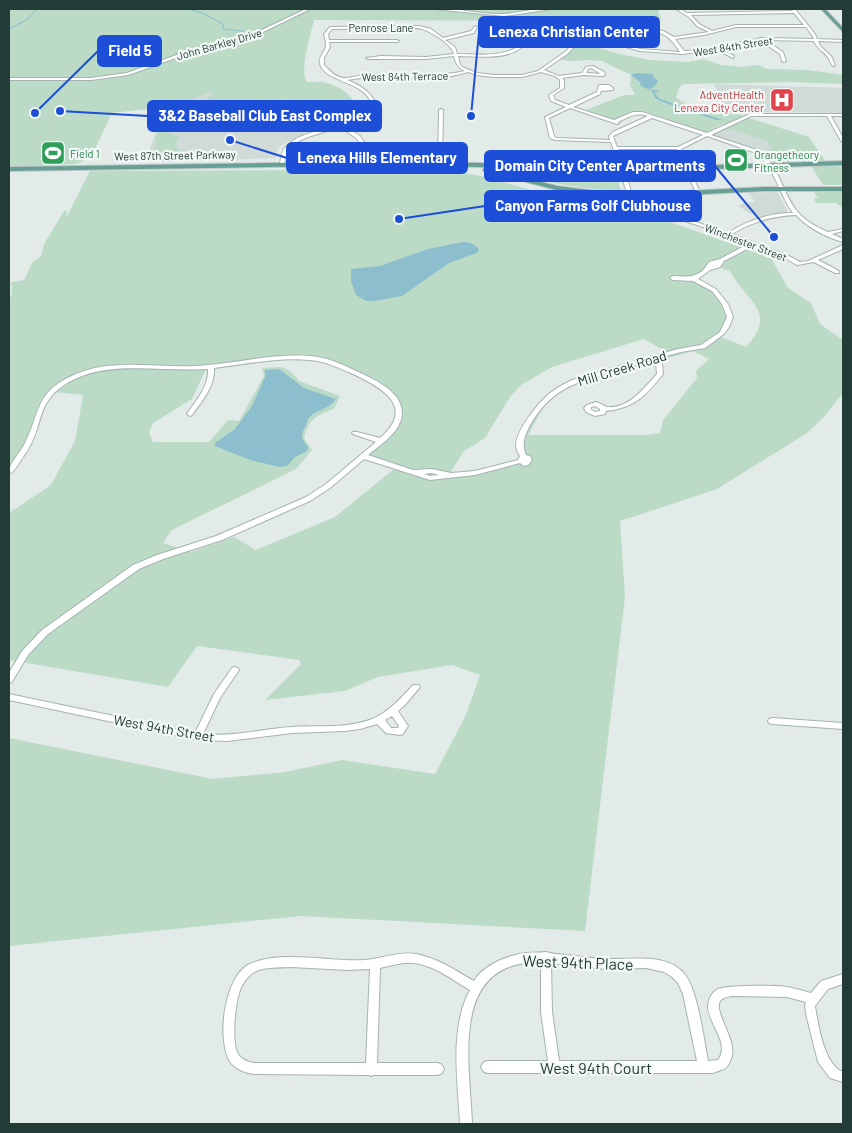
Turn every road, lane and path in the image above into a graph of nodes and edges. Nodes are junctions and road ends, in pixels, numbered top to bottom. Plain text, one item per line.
1 (308, 9) edge
2 (436, 9) edge
3 (549, 9) edge
4 (678, 9) edge
5 (823, 9) edge
6 (794, 10) edge
7 (686, 14) junction
8 (806, 26) junction
9 (475, 27) dead end
10 (572, 27) dead end
11 (603, 29) junction
12 (843, 31) edge
13 (712, 32) junction
14 (589, 36) junction
15 (673, 38) junction
16 (443, 39) junction
17 (760, 40) junction
18 (817, 40) junction
19 (327, 41) junction
20 (397, 41) dead end
21 (843, 41) edge
22 (632, 42) dead end
23 (623, 46) junction
24 (520, 47) dead end
25 (716, 48) junction
26 (683, 53) junction
27 (499, 54) junction
28 (457, 55) junction
29 (733, 57) dead end
30 (368, 58) dead end
31 (502, 60) dead end
32 (784, 61) dead end
33 (833, 65) dead end
34 (542, 71) junction
35 (467, 72) junction
36 (583, 74) dead end
37 (559, 77) junction
38 (9, 79) edge
39 (343, 80) junction
40 (600, 90) dead end
41 (568, 106) junction
42 (441, 110) dead end
43 (317, 111) dead end
44 (828, 115) junction
45 (843, 115) edge
46 (652, 116) junction
47 (614, 122) junction
48 (339, 126) junction
49 (627, 127) junction
50 (707, 134) junction
51 (612, 141) junction
52 (843, 141) edge
53 (293, 142) junction
54 (311, 146) dead end
55 (365, 146) dead end
56 (614, 148) junction
57 (679, 148) junction
58 (843, 163) edge
59 (282, 164) junction
60 (769, 164) junction
61 (440, 165) junction
62 (621, 168) junction
63 (687, 168) junction
64 (9, 169) edge
65 (781, 188) junction
66 (843, 189) edge
67 (698, 193) junction
68 (629, 194) junction
69 (796, 214) junction
70 (843, 230) edge
71 (828, 234) junction
72 (728, 235) junction
73 (843, 241) edge
74 (752, 244) junction
75 (843, 247) edge
76 (814, 260) junction
77 (837, 272) dead end
78 (674, 278) dead end
79 (694, 279) junction
80 (655, 358) junction
81 (211, 367) junction
82 (604, 409) dead end
83 (190, 414) dead end
84 (355, 433) dead end
85 (381, 441) junction
86 (363, 456) junction
87 (9, 472) edge
88 (235, 670) dead end
89 (9, 680) edge
90 (416, 687) dead end
91 (9, 697) edge
92 (394, 712) junction
93 (379, 720) junction
94 (772, 721) dead end
95 (843, 726) edge
96 (197, 737) junction
97 (546, 957) junction
98 (375, 964) junction
99 (843, 979) edge
100 (474, 988) junction
101 (813, 999) junction
102 (487, 1067) dead end
103 (555, 1067) junction
104 (704, 1067) junction
105 (371, 1070) junction
106 (438, 1070) dead end
107 (843, 1077) edge
108 (466, 1124) edge

1 - 38 street, John Barkley Drive
2 - 3 street
4 - 7 street
5 - 12 main road
6 - 7 street
6 - 8 street
7 - 13 street
8 - 13 street
8 - 18 street
9 - 16 street
10 - 11 street
11 - 14 street
11 - 15 street
13 - 15 street
14 - 23 street, West 84th Street
14 - 34 street
15 - 26 street
16 - 19 street, Penrose Lane
16 - 28 street, Penrose Lane
17 - 18 street, West 84th Street
17 - 25 street, West 84th Street
17 - 32 street
18 - 21 street, West 84th Street
18 - 33 street
19 - 20 street
19 - 39 street
22 - 23 street
23 - 26 street, West 84th Street
24 - 27 street
25 - 26 street, West 84th Street
25 - 29 street
27 - 28 street
27 - 31 street
28 - 30 street
28 - 35 street, Penrose Lane
34 - 35 street
34 - 37 street
35 - 39 street, West 84th Terrace
36 - 37 street
37 - 41 street
39 - 48 street
40 - 41 street
41 - 47 street
41 - 51 street
42 - 61 street
43 - 48 street
44 - 45 street
44 - 50 street
44 - 52 street
46 - 47 street
46 - 49 street
46 - 50 street
47 - 49 street
48 - 53 street
48 - 55 street
49 - 51 street
50 - 57 street
50 - 60 street
51 - 56 street
53 - 54 street
53 - 59 street
56 - 57 street
56 - 62 street
57 - 63 street
58 - 60 main road, West 87th Street Parkway
59 - 61 main road, West 87th Street Parkway
59 - 64 main road, West 87th Street Parkway
60 - 63 main road, West 87th Street Parkway
60 - 65 street
61 - 62 main road, West 87th Street Parkway
61 - 68 main road, West 87th Street Parkway
62 - 63 main road, West 87th Street Parkway
62 - 68 street
63 - 67 street
65 - 66 main road, West 87th Street Parkway
65 - 67 main road, West 87th Street Parkway
65 - 69 street
67 - 68 main road, West 87th Street Parkway
68 - 72 street, Winchester Street
69 - 71 street
69 - 72 street
70 - 71 street
71 - 73 street
72 - 74 street, Winchester Street
74 - 76 street, Winchester Street
74 - 79 street
75 - 76 street
76 - 77 street
78 - 79 street
79 - 80 street, Mill Creek Road
80 - 82 street
80 - 86 street, Mill Creek Road
81 - 83 street
81 - 85 street
81 - 87 street
84 - 85 street
85 - 86 street
86 - 89 street
88 - 96 street
90 - 92 street, West 94th Street
91 - 96 street, West 94th Street
92 - 93 street, West 94th Street
92 - 93 street
93 - 96 street, West 94th Street
94 - 95 street
97 - 100 street, West 94th Place
97 - 103 street
97 - 104 street, West 94th Place
98 - 100 street
98 - 105 street
98 - 105 street
99 - 101 street
100 - 108 street
101 - 104 street
101 - 107 street
102 - 103 street, West 94th Court
103 - 104 street, West 94th Court
105 - 106 street

